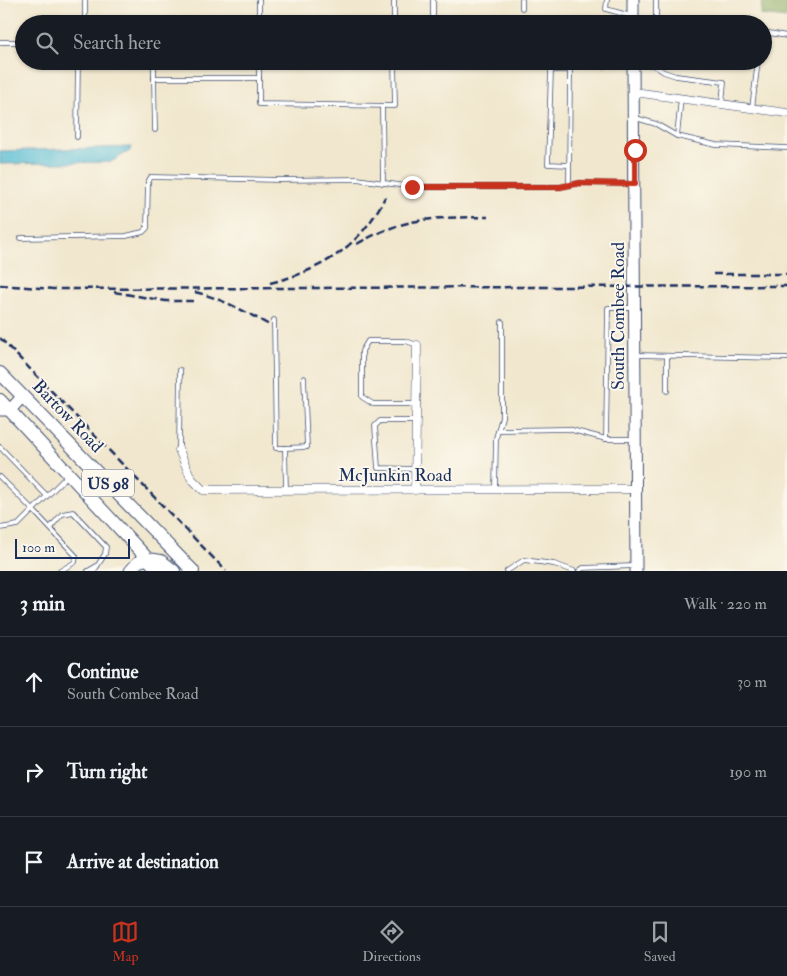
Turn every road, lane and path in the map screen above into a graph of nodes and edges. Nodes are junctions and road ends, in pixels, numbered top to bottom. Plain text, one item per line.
1 (85, 0) edge
2 (259, 0) edge
3 (394, 0) edge
4 (433, 0) edge
5 (522, 0) edge
6 (608, 0) edge
7 (633, 0) edge
8 (656, 0) edge
9 (522, 8) dead end
10 (85, 15) edge
11 (259, 15) edge
12 (394, 15) edge
13 (433, 15) edge
14 (621, 15) edge
15 (633, 15) edge
16 (656, 15) edge
17 (772, 34) edge
18 (787, 36) edge
19 (0, 42) edge
20 (15, 42) edge
21 (78, 70) edge
22 (154, 70) edge
23 (259, 70) edge
24 (394, 70) edge
25 (633, 70) edge
26 (661, 70) edge
27 (757, 70) edge
28 (154, 78) junction
29 (259, 78) junction
30 (634, 92) junction
31 (681, 98) junction
32 (722, 104) junction
33 (382, 106) junction
34 (752, 108) junction
35 (787, 113) edge
36 (634, 117) junction
37 (155, 130) dead end
38 (677, 136) junction
39 (77, 137) dead end
40 (787, 148) edge
41 (569, 165) junction
42 (383, 183) junction
43 (635, 184) junction
44 (569, 186) junction
45 (21, 238) dead end
46 (636, 308) junction
47 (274, 320) dead end
48 (502, 322) dead end
49 (417, 345) joint
50 (636, 355) junction
51 (667, 356) junction
52 (787, 358) edge
53 (180, 370) dead end
54 (0, 373) edge
55 (304, 378) dead end
56 (667, 392) dead end
57 (24, 396) junction
58 (0, 400) edge
59 (416, 404) junction
60 (5, 410) edge
61 (416, 421) junction
62 (498, 430) junction
63 (606, 439) junction
64 (636, 439) junction
65 (0, 447) edge
66 (285, 448) junction
67 (179, 450) joint
68 (415, 469) junction
69 (69, 474) junction
70 (0, 477) edge
71 (636, 489) junction
72 (286, 490) junction
73 (415, 490) junction
74 (495, 490) junction
75 (47, 496) junction
76 (33, 510) junction
77 (0, 528) edge
78 (50, 528) junction
79 (148, 559) junction
80 (99, 565) junction
81 (636, 568) edge
82 (60, 571) edge
83 (88, 571) edge
84 (94, 571) edge
85 (98, 571) edge
86 (130, 571) edge
87 (159, 571) edge
88 (174, 571) edge
89 (193, 571) edge
90 (507, 571) edge
91 (574, 571) edge
92 (580, 571) edge

1 - 10 lane
2 - 11 lane
3 - 12 lane
4 - 13 lane
5 - 9 lane
6 - 14 lane
7 - 15 main road
8 - 16 lane
17 - 18 lane
19 - 20 lane
21 - 39 lane
22 - 28 lane
23 - 29 lane
24 - 33 lane
25 - 30 main road, South Combee Road
26 - 32 lane
27 - 34 lane
28 - 29 lane
28 - 37 lane
29 - 33 lane
30 - 31 street
30 - 36 main road, South Combee Road
31 - 32 street
31 - 38 lane
32 - 34 street
33 - 42 lane
34 - 35 street
36 - 38 lane
36 - 43 main road, South Combee Road
38 - 40 lane
41 - 41 lane
41 - 44 lane
42 - 44 lane
42 - 45 lane
43 - 44 lane
43 - 46 main road, South Combee Road
46 - 50 main road, South Combee Road
46 - 63 lane
47 - 66 lane
48 - 62 lane
49 - 59 street
49 - 59 lane
50 - 51 lane
50 - 64 main road, South Combee Road
51 - 52 lane
51 - 56 lane
53 - 67 lane
54 - 57 main road, Bartow Road / US 98
55 - 66 lane
57 - 60 main road
57 - 89 main road, Bartow Road / US 98
58 - 60 main road, US 98
59 - 61 street
60 - 69 main road, US 98
61 - 68 street
61 - 68 lane
62 - 63 lane
62 - 74 lane
63 - 64 lane
64 - 71 main road, South Combee Road
65 - 75 lane
66 - 72 lane
67 - 72 street, McJunkin Road
68 - 73 street
69 - 75 lane
69 - 79 main road, US 98
70 - 76 lane
71 - 74 street, McJunkin Road
71 - 81 main road, South Combee Road
72 - 73 street, McJunkin Road
73 - 74 street, McJunkin Road
75 - 76 lane
76 - 77 lane
76 - 78 lane
78 - 80 lane
78 - 82 lane
79 - 86 main road
79 - 87 main road, US 98
79 - 88 main road
80 - 83 lane
80 - 84 lane
80 - 85 lane
81 - 92 lane
90 - 91 lane

